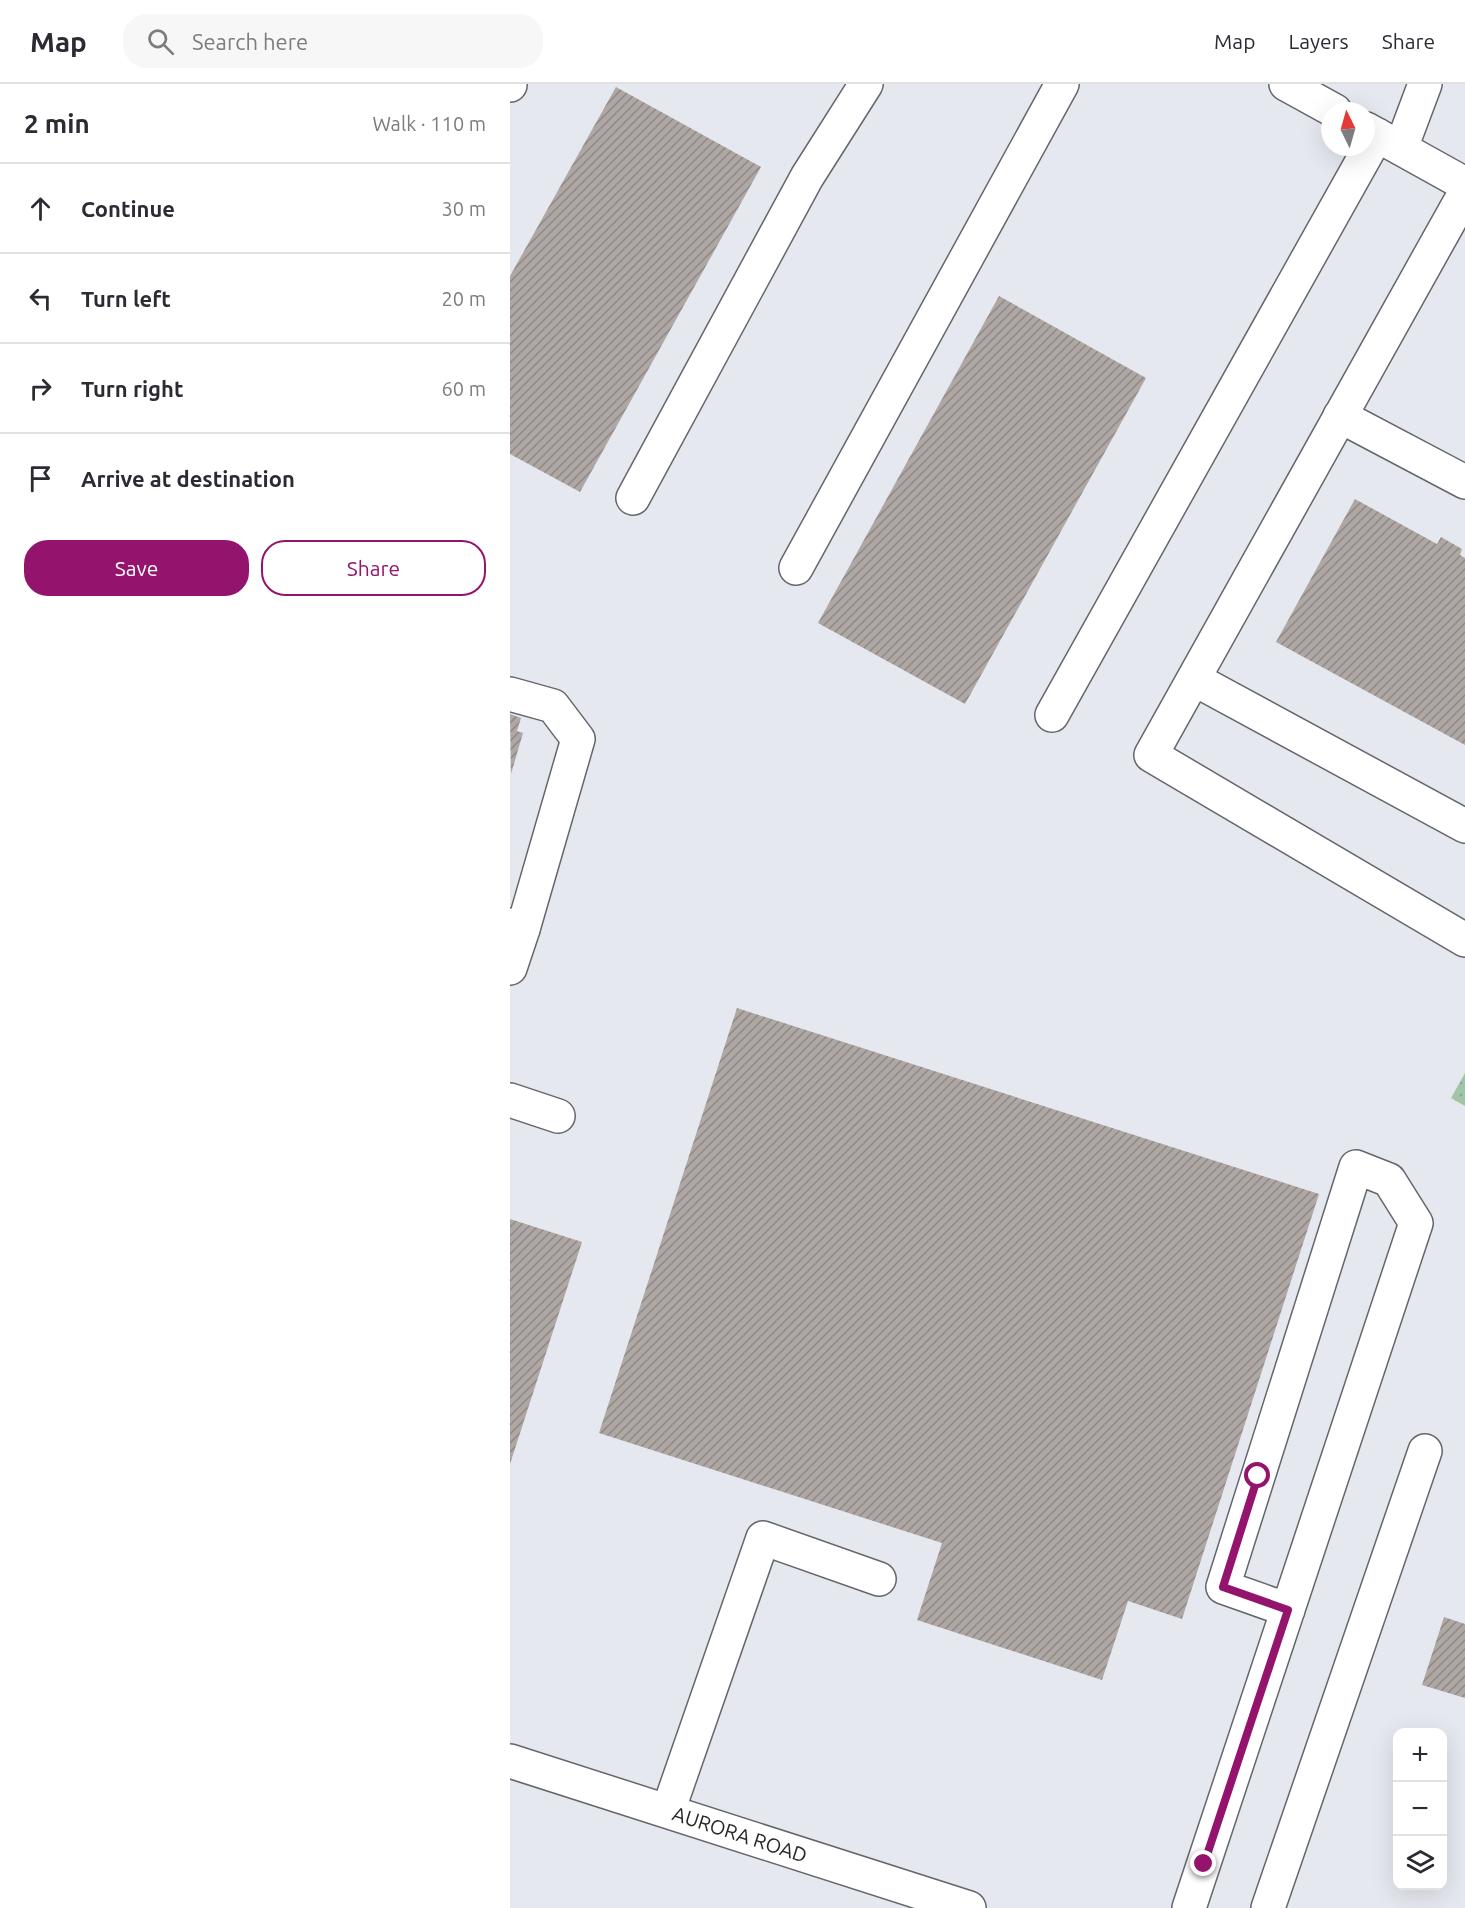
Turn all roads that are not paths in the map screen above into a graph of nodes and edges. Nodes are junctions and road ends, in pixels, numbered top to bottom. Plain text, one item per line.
1 (866, 84) edge
2 (1062, 84) edge
3 (1286, 84) edge
4 (1425, 84) edge
5 (1321, 103) edge
6 (1381, 137) edge
7 (1465, 183) edge
8 (1465, 193) edge
9 (1340, 416) junction
10 (1465, 482) edge
11 (633, 498) dead end
12 (796, 568) dead end
13 (1194, 679) junction
14 (510, 694) edge
15 (1052, 715) dead end
16 (1465, 826) edge
17 (516, 927) edge
18 (1465, 940) edge
19 (510, 968) edge
20 (510, 1100) edge
21 (558, 1116) dead end
22 (1425, 1451) dead end
23 (879, 1579) dead end
24 (1288, 1610) junction
25 (510, 1761) edge
26 (668, 1811) junction
27 (969, 1908) edge
28 (1189, 1908) edge
29 (1268, 1908) edge

1 - 11 main road
2 - 12 main road
3 - 5 main road
4 - 6 main road
6 - 7 main road
6 - 15 main road
8 - 9 main road
9 - 10 main road
9 - 13 main road
13 - 16 main road
13 - 18 main road
14 - 17 main road
17 - 19 main road
20 - 21 main road
22 - 29 main road
23 - 26 main road
24 - 24 main road
24 - 28 main road
25 - 26 main road, AURORA ROAD
26 - 27 main road, AURORA ROAD

